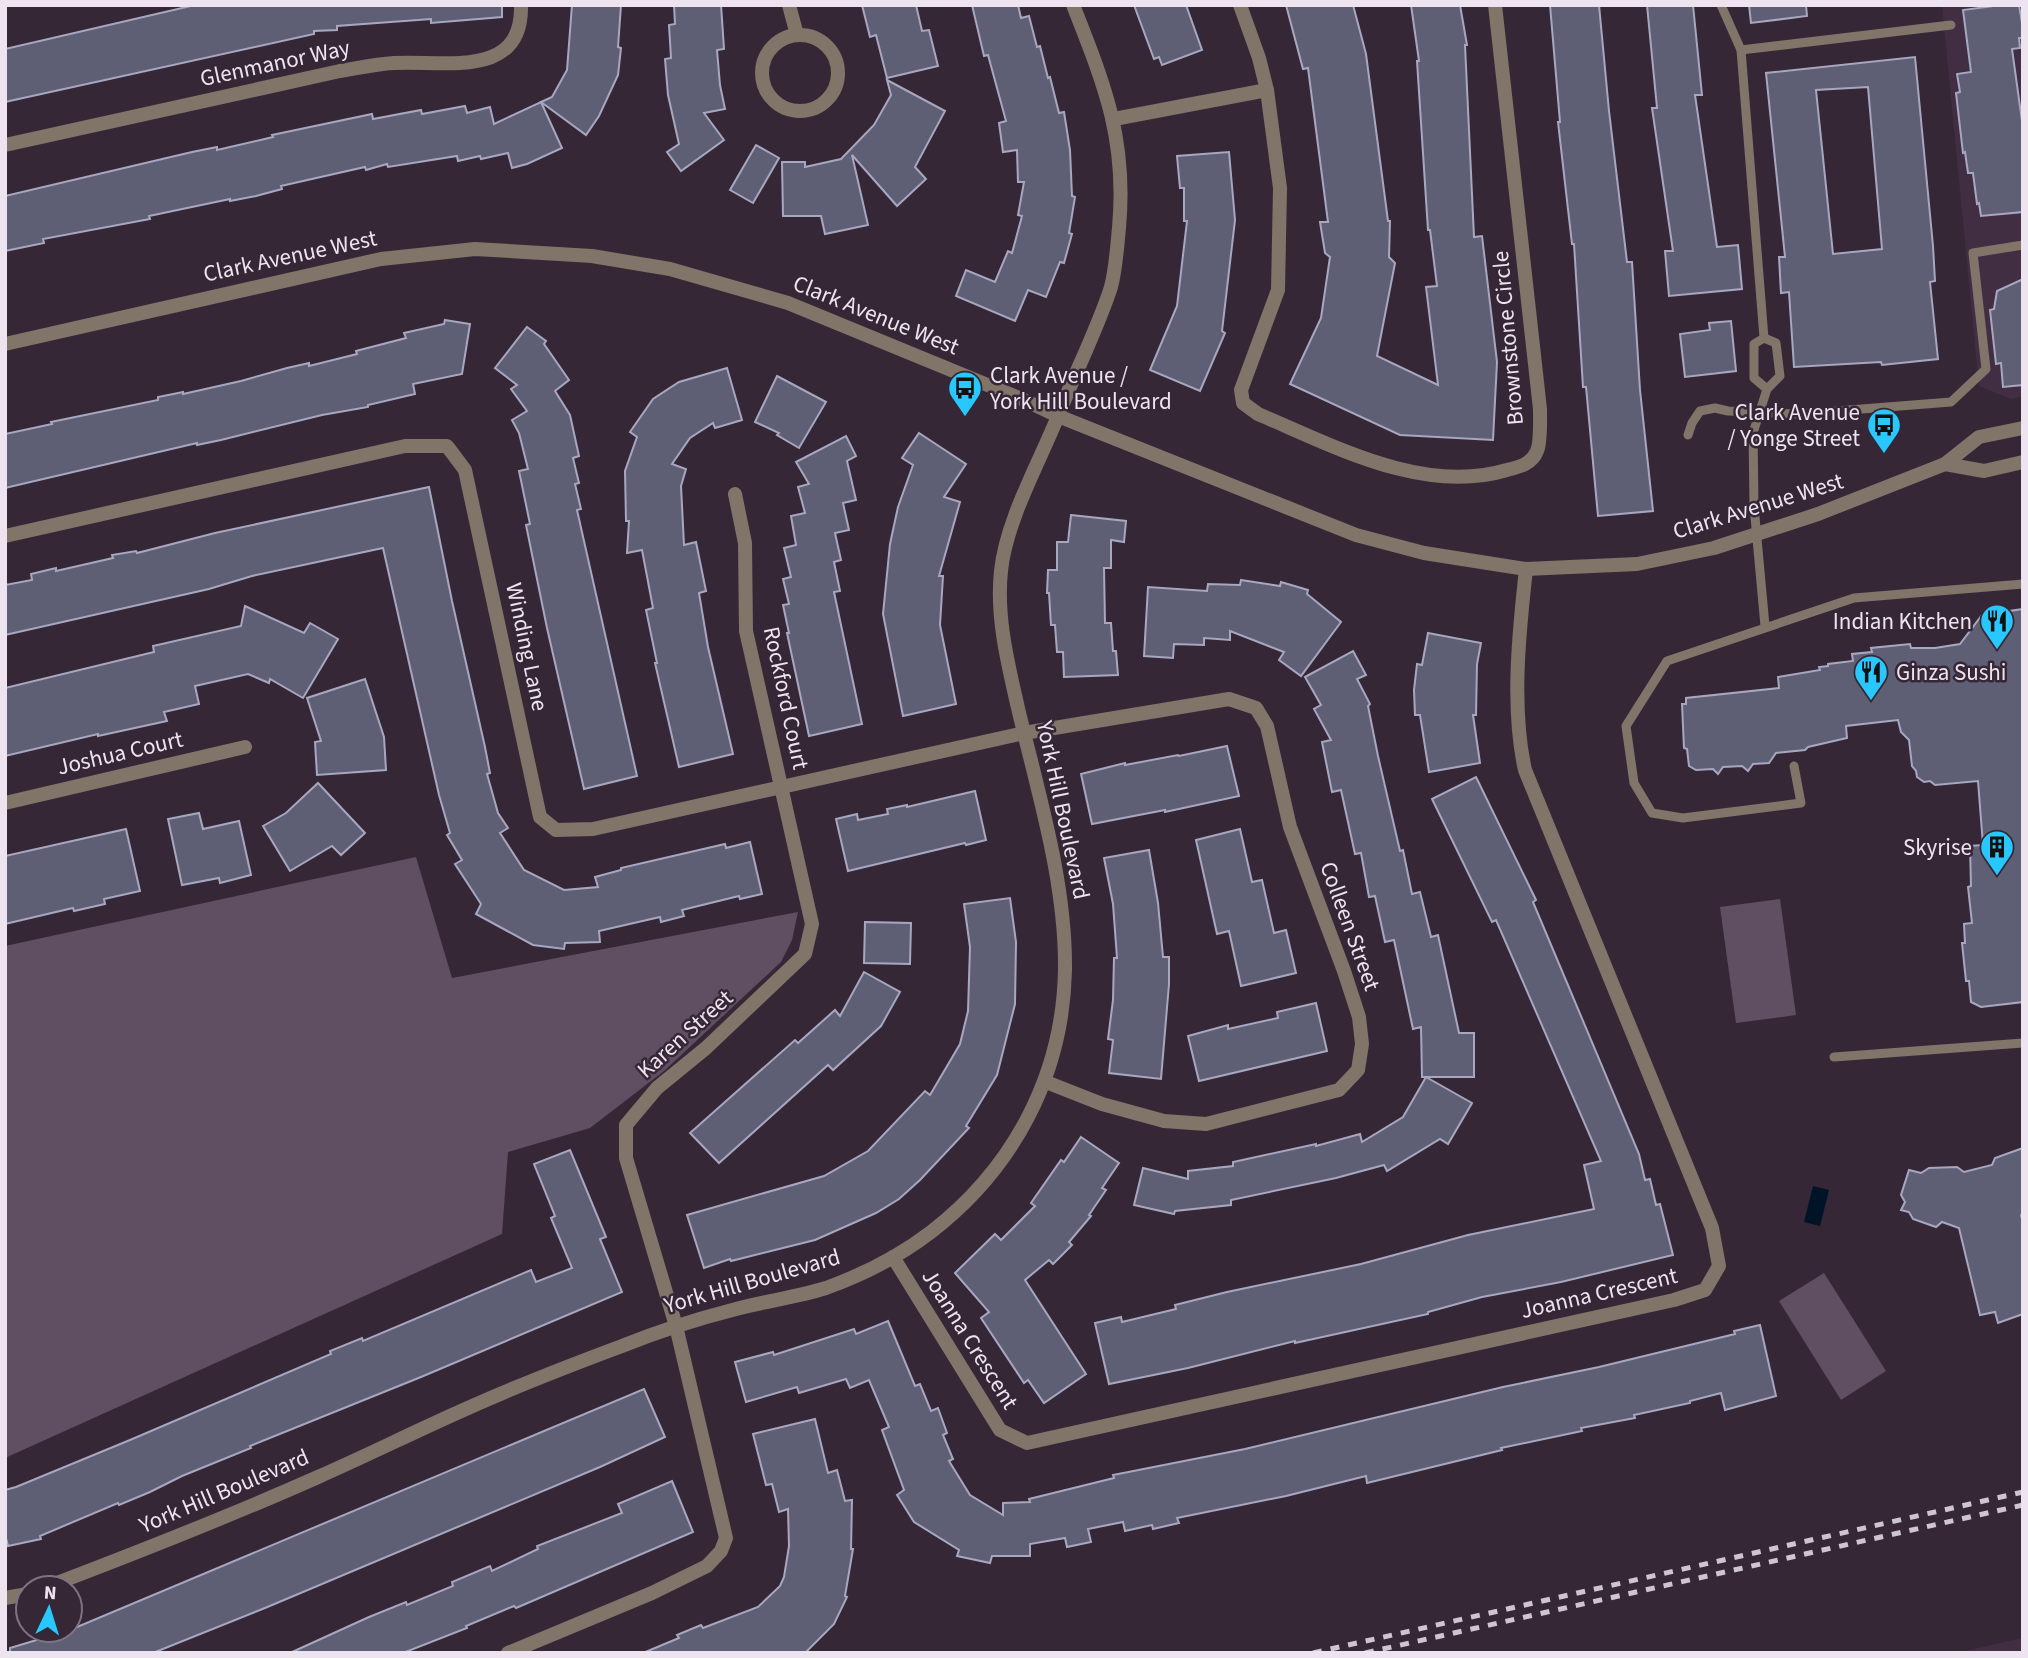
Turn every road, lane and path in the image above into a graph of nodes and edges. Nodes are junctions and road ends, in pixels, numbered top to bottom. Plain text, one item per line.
1 (521, 5) edge
2 (789, 5) edge
3 (1073, 5) edge
4 (1240, 5) edge
5 (1495, 5) edge
6 (1721, 5) edge
7 (1951, 25) dead end
8 (797, 35) junction
9 (1741, 50) junction
10 (1267, 90) junction
11 (1114, 119) junction
12 (5, 145) edge
13 (2023, 245) edge
14 (1764, 338) junction
15 (5, 344) edge
16 (1767, 389) junction
17 (1759, 412) junction
18 (1058, 416) junction
19 (2023, 428) edge
20 (1688, 435) dead end
21 (2023, 462) edge
22 (1945, 464) junction
23 (735, 494) dead end
24 (1757, 535) junction
25 (5, 536) edge
26 (1526, 569) junction
27 (2023, 584) edge
28 (1765, 626) junction
29 (1024, 733) junction
30 (246, 747) dead end
31 (1794, 766) dead end
32 (783, 787) junction
33 (5, 803) edge
34 (2023, 1043) edge
35 (1834, 1057) dead end
36 (1046, 1082) junction
37 (893, 1257) junction
38 (676, 1326) junction
39 (79, 1574) edge
40 (508, 1653) edge

1 - 12 street, Glenmanor Way
2 - 8 street
3 - 11 street, York Hill Boulevard
4 - 10 street, Brownstone Circle
5 - 10 street, Brownstone Circle
6 - 9 lane
7 - 9 lane
8 - 8 street
9 - 14 lane
10 - 11 street
11 - 18 street, York Hill Boulevard
13 - 17 lane
14 - 16 lane
14 - 16 lane
15 - 18 street, Clark Avenue West
16 - 17 lane
17 - 20 lane
17 - 24 lane
18 - 26 street, Clark Avenue West
18 - 29 street, York Hill Boulevard
19 - 22 street, Clark Avenue West
21 - 22 street
22 - 24 street, Clark Avenue West
23 - 32 street, Rockford Court
24 - 26 street, Clark Avenue West
24 - 28 lane
25 - 32 street, Winding Lane
26 - 37 street, Joanna Crescent
27 - 28 lane
28 - 31 lane
29 - 32 street, Winding Lane
29 - 36 street, York Hill Boulevard
29 - 36 street, Colleen Street
30 - 33 street, Joshua Court
32 - 38 street, Karen Street
34 - 35 lane
36 - 37 street, York Hill Boulevard
37 - 38 street, York Hill Boulevard
38 - 39 street, York Hill Boulevard
38 - 40 street, Karen Street

